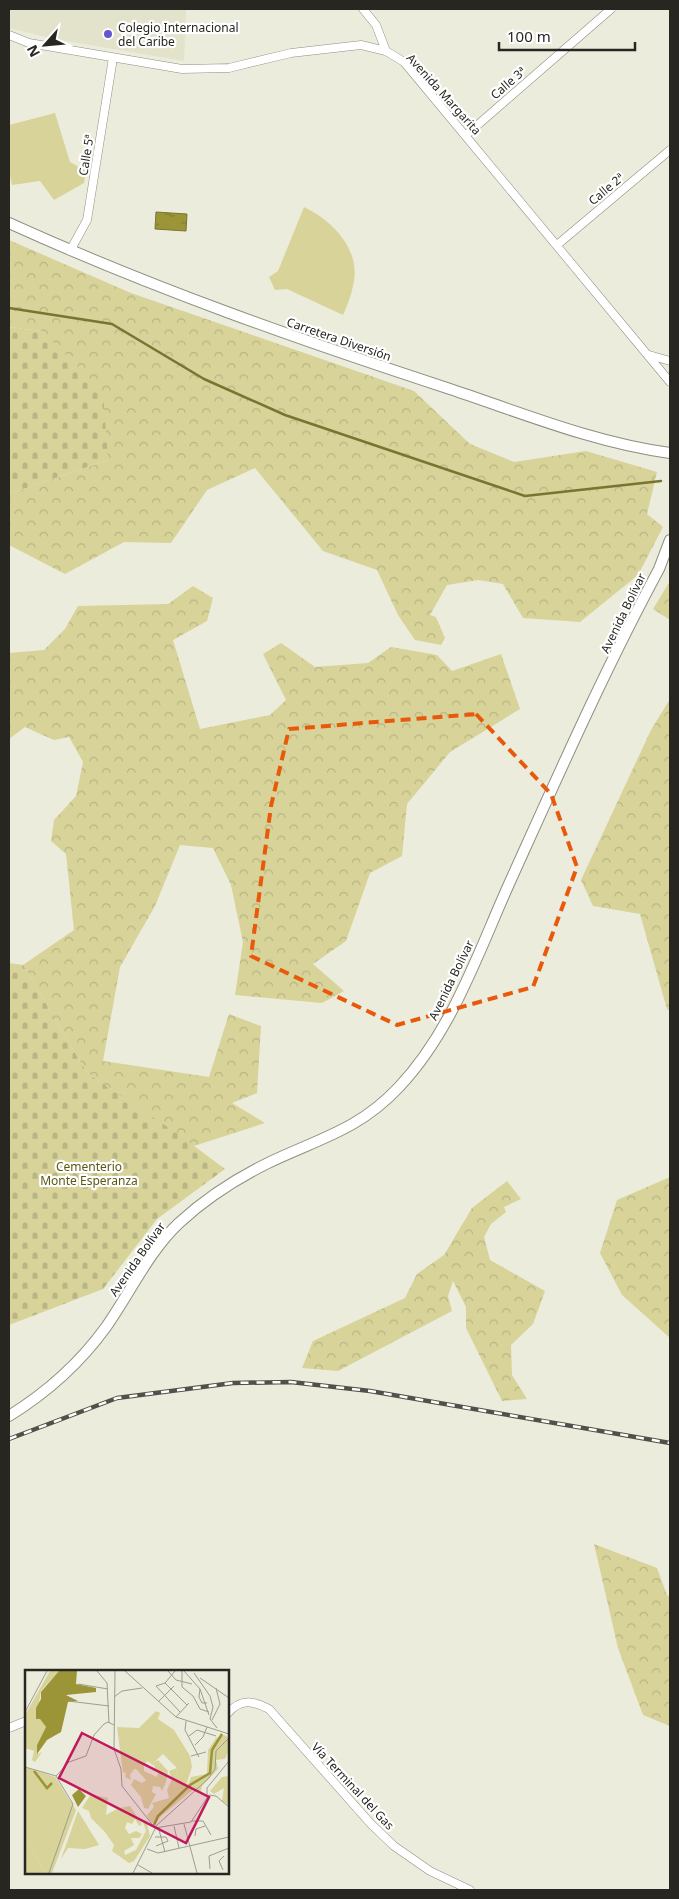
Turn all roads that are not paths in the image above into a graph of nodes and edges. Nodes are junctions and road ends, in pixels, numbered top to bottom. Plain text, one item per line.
1 (363, 9) edge
2 (610, 9) edge
3 (9, 35) edge
4 (386, 51) junction
5 (113, 58) junction
6 (466, 135) junction
7 (670, 150) edge
8 (9, 223) edge
9 (557, 245) junction
10 (70, 251) junction
11 (649, 355) junction
12 (670, 361) edge
13 (670, 382) edge
14 (670, 453) edge
15 (670, 540) edge
16 (670, 557) edge
17 (659, 569) junction
18 (9, 1416) edge
19 (229, 1712) edge
20 (25, 1721) edge
21 (9, 1728) edge
22 (470, 1890) edge

1 - 4 street
2 - 6 street, Calle 3ª
3 - 5 street, Avenida Margarita
4 - 5 street, Avenida Margarita
4 - 6 street, Avenida Margarita
5 - 10 street, Calle 5ª
6 - 9 street, Avenida Margarita
7 - 9 street, Calle 2ª
8 - 10 main road, Carretera Diversión
9 - 11 street, Avenida Margarita
10 - 14 main road, Carretera Diversión
11 - 12 street
11 - 13 street, Avenida Margarita
15 - 17 main road, Avenida Bolívar
16 - 17 main road
17 - 18 main road, Avenida Bolívar
19 - 22 street, Vía Terminal del Gas
20 - 21 street

